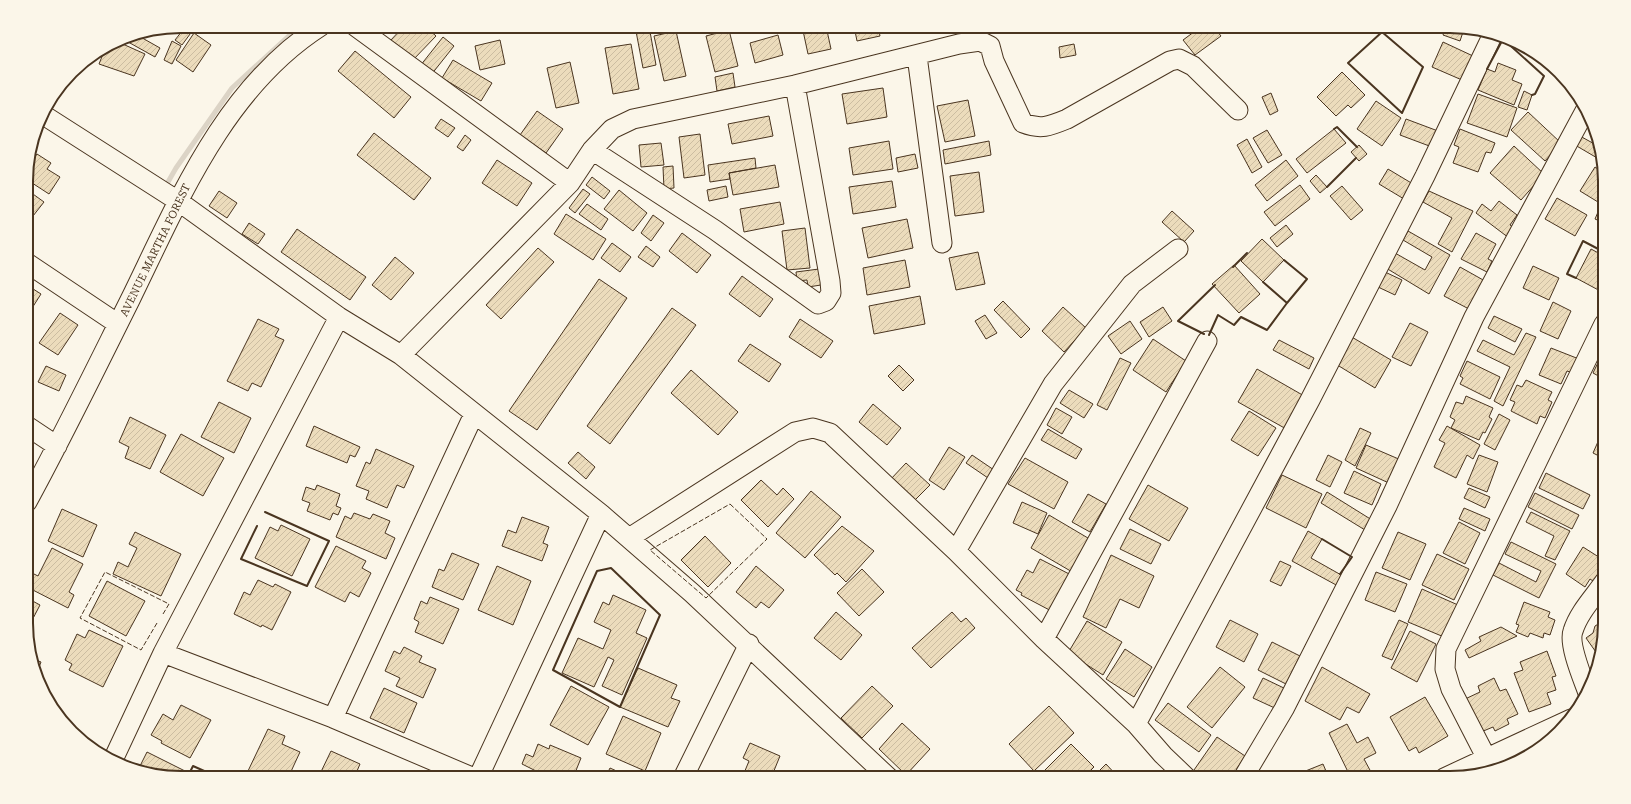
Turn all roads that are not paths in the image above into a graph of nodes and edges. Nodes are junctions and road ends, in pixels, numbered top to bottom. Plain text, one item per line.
1 (310, 33) edge
2 (365, 33) edge
3 (1491, 39) edge
4 (917, 56) junction
5 (795, 85) junction
6 (1238, 110) dead end
7 (1583, 115) edge
8 (47, 117) edge
9 (592, 150) junction
10 (570, 183) junction
11 (178, 201) junction
12 (942, 243) dead end
13 (1178, 249) dead end
14 (33, 268) edge
15 (339, 317) junction
16 (118, 324) junction
17 (1598, 336) edge
18 (1207, 341) dead end
19 (401, 355) junction
20 (474, 414) junction
21 (33, 430) edge
22 (57, 446) junction
23 (33, 491) edge
24 (601, 514) junction
25 (629, 538) junction
26 (956, 551) junction
27 (1598, 591) edge
28 (1044, 639) junction
29 (749, 644) junction
30 (163, 653) junction
31 (1585, 684) edge
32 (333, 718) junction
33 (1136, 724) junction
34 (1557, 726) edge
35 (115, 756) edge
36 (1488, 758) junction
37 (458, 771) edge
38 (481, 771) edge
39 (686, 771) edge
40 (882, 771) edge
41 (1179, 771) edge
42 (1247, 771) edge
43 (1459, 771) edge

1 - 11 street, AVENUE MARTHA FOREST
2 - 10 street
3 - 33 street
4 - 5 street
4 - 6 street
4 - 12 street
5 - 9 street
5 - 9 street
7 - 42 street
8 - 11 street
9 - 10 street
10 - 19 street
11 - 15 street
11 - 16 street, AVENUE MARTHA FOREST
13 - 26 street
14 - 16 street
15 - 19 street
15 - 30 street
16 - 22 street, AVENUE MARTHA FOREST
17 - 36 street
18 - 28 street
19 - 20 street
20 - 24 street
20 - 32 street
21 - 22 street
22 - 23 street, AVENUE MARTHA FOREST
24 - 25 street
24 - 38 street
25 - 26 street
25 - 29 street
26 - 28 street
27 - 31 street
28 - 33 street
29 - 39 street
29 - 40 street
30 - 32 street
30 - 35 street
32 - 37 street
33 - 41 street
34 - 36 street
36 - 43 street

